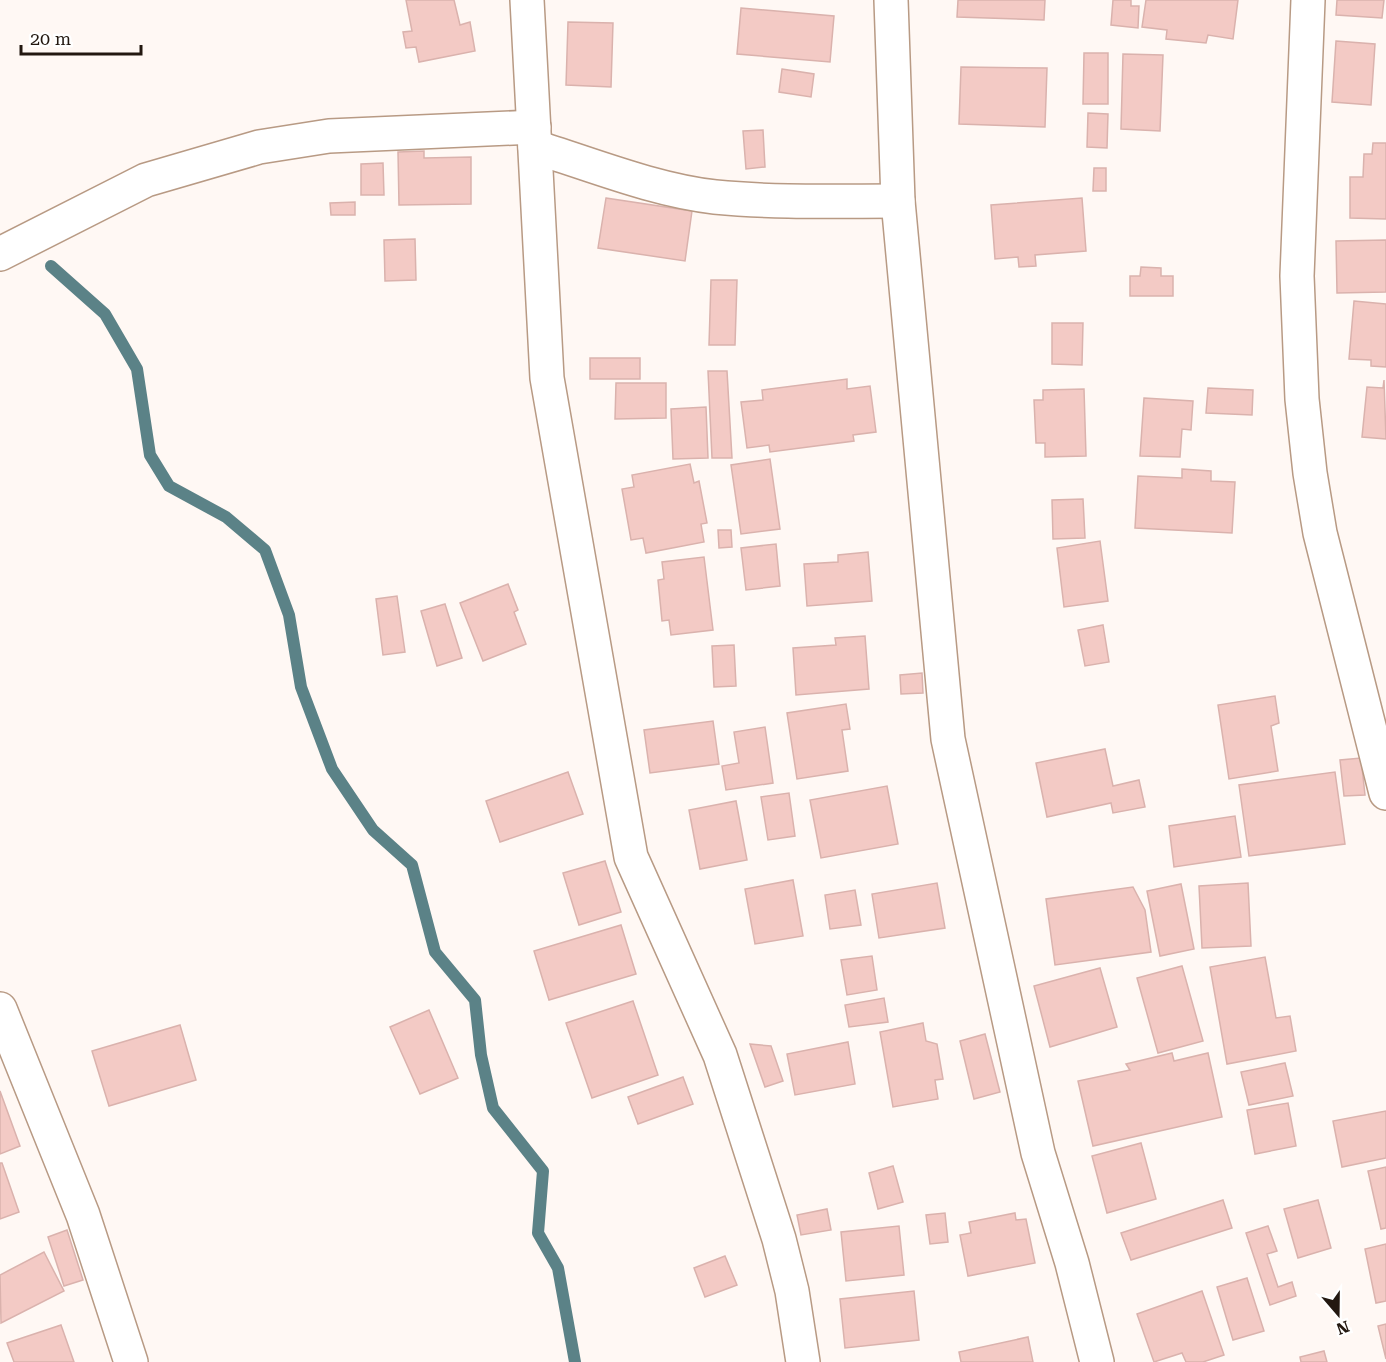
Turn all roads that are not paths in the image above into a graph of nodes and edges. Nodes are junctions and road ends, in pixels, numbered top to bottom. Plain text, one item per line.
1 (527, 0) edge
2 (891, 0) edge
3 (1308, 0) edge
4 (534, 137) junction
5 (898, 201) junction
6 (0, 254) edge
7 (1386, 793) edge
8 (0, 1009) edge
9 (131, 1362) edge
10 (803, 1362) edge
11 (1097, 1362) edge

1 - 4 street
2 - 5 street
3 - 7 street
4 - 5 street
4 - 6 street
4 - 10 street
5 - 11 street
8 - 9 street

